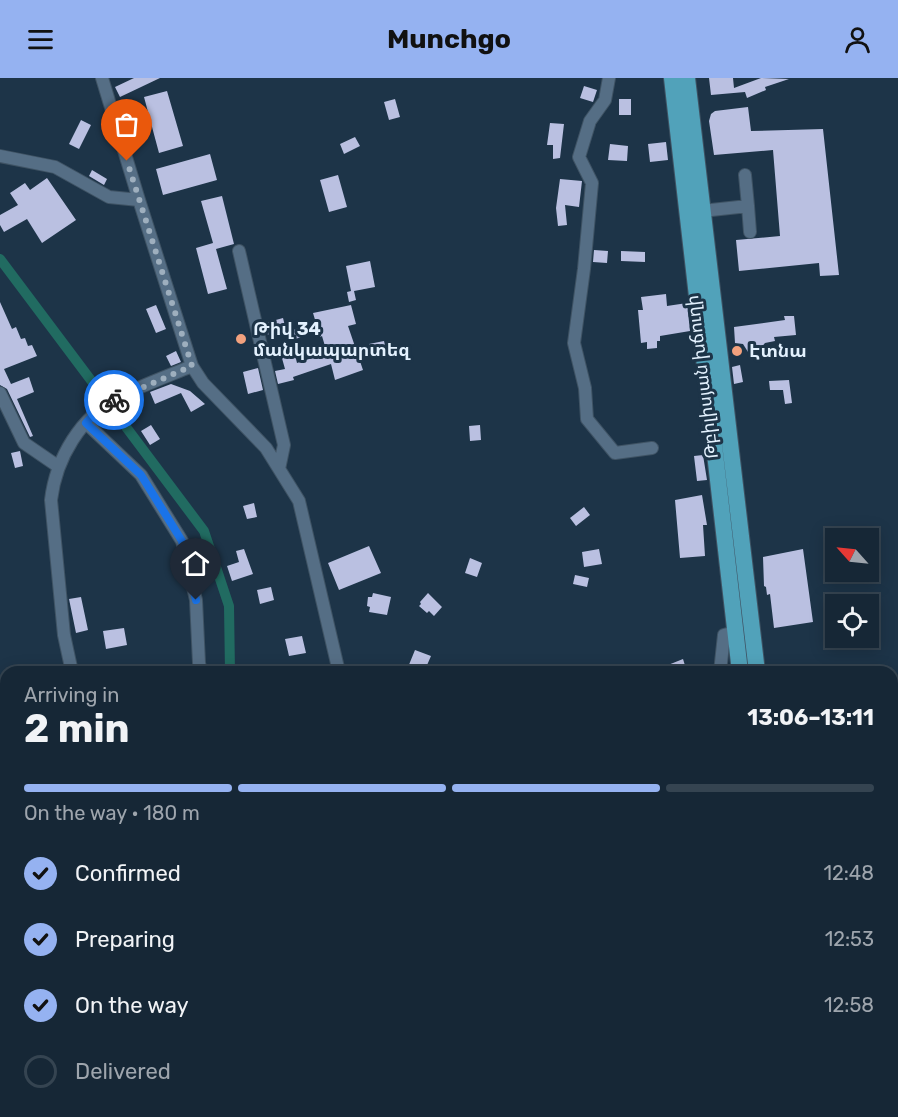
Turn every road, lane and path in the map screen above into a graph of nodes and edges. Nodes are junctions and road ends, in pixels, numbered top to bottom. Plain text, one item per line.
1 (102, 78) edge
2 (609, 78) edge
3 (672, 78) edge
4 (687, 78) edge
5 (0, 156) edge
6 (745, 175) dead end
7 (139, 200) junction
8 (748, 206) junction
9 (702, 211) junction
10 (750, 232) dead end
11 (239, 251) dead end
12 (192, 366) junction
13 (0, 393) edge
14 (86, 423) junction
15 (652, 448) dead end
16 (59, 467) junction
17 (279, 469) junction
18 (735, 632) junction
19 (71, 666) edge
20 (200, 666) edge
21 (338, 666) edge
22 (721, 666) edge
23 (739, 666) edge
24 (756, 666) edge

1 - 7 street
2 - 15 street
3 - 18 main road, Թբիլիսյան խճուղի
4 - 9 main road, Թբիլիսյան խճուղի
5 - 7 street
6 - 8 street
7 - 12 street
8 - 9 street
8 - 10 street
9 - 24 main road, Թբիլիսյան խճուղի
11 - 17 street
12 - 14 street
12 - 17 street
13 - 16 street
14 - 16 street
14 - 20 street
16 - 19 street
17 - 21 street
18 - 22 street
18 - 23 main road, Թբիլիսյան խճուղի

